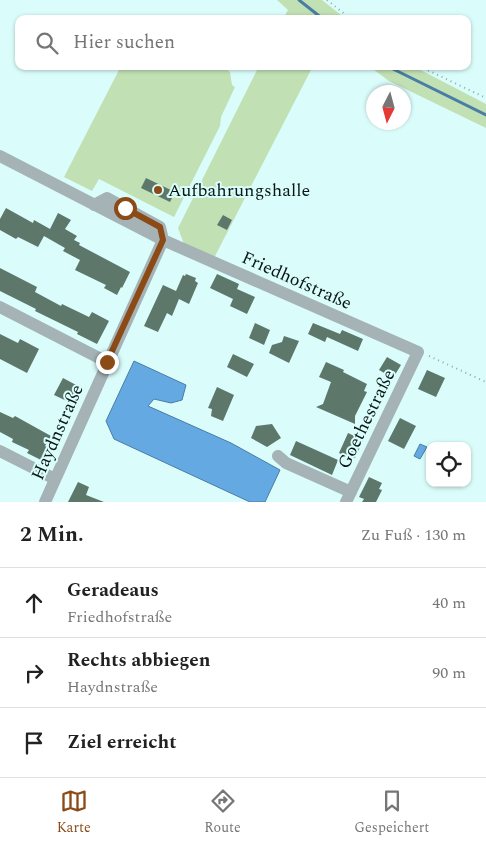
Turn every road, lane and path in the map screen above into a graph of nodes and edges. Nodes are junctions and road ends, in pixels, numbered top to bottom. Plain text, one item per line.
1 (327, 0) edge
2 (346, 15) edge
3 (427, 70) edge
4 (486, 98) edge
5 (0, 156) edge
6 (163, 240) junction
7 (0, 307) edge
8 (418, 352) junction
9 (107, 362) junction
10 (486, 382) edge
11 (0, 451) edge
12 (278, 456) dead end
13 (55, 479) junction
14 (349, 497) edge
15 (45, 502) edge

1 - 2 path
3 - 4 path
5 - 6 street, Friedhofstraße
6 - 8 street, Friedhofstraße
6 - 9 street, Haydnstraße
7 - 9 street
8 - 10 path
8 - 14 street, Goethestraße
9 - 13 street, Haydnstraße
11 - 13 street
12 - 14 street
13 - 15 street, Haydnstraße

